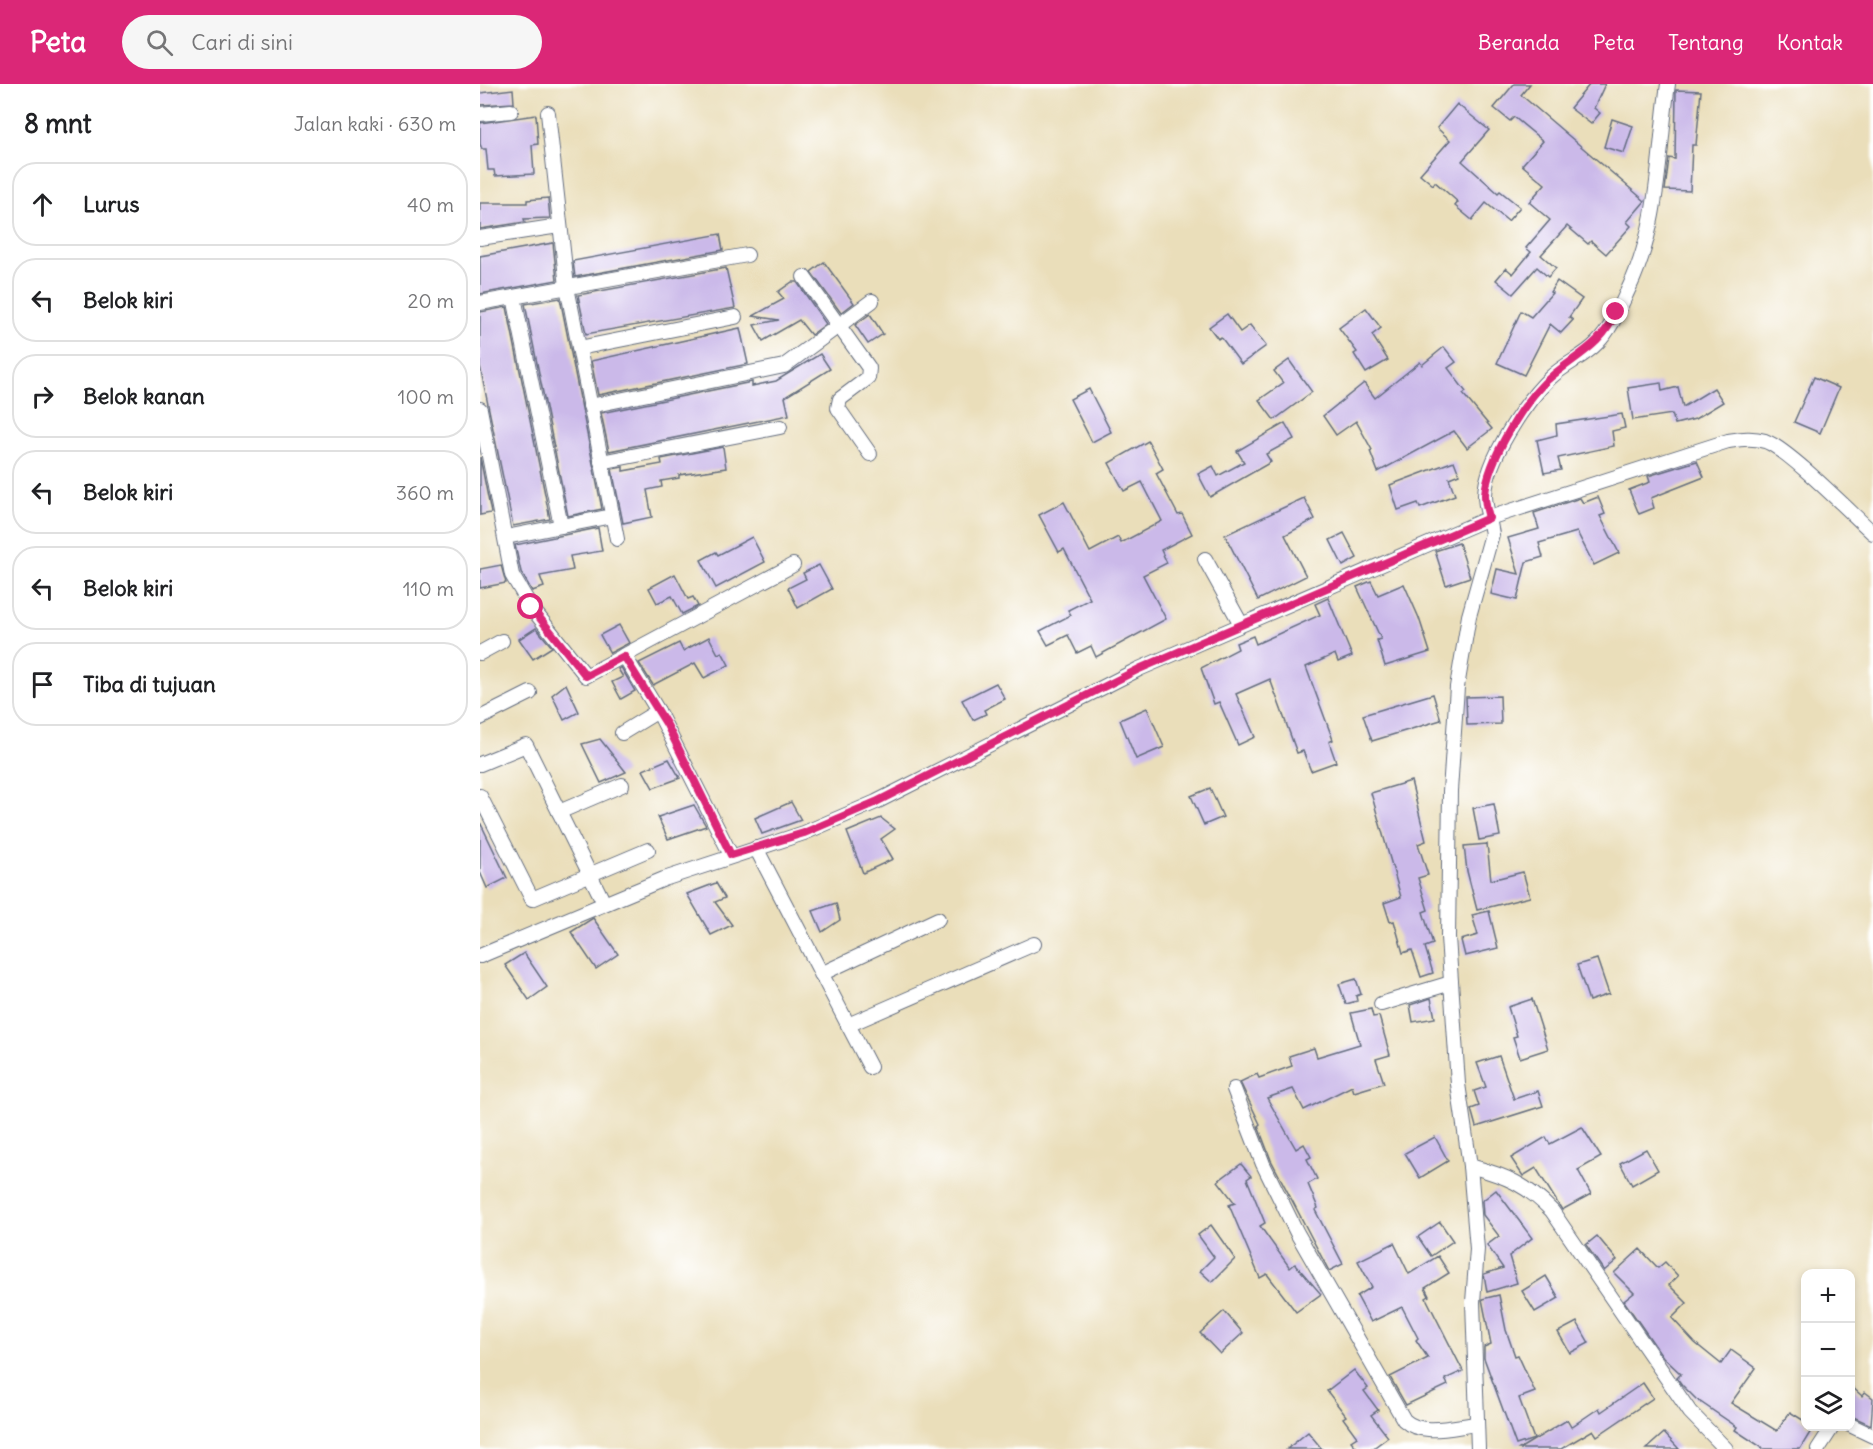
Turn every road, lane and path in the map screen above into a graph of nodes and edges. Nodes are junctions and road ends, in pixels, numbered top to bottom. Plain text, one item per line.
1 (1668, 84) edge
2 (511, 111) dead end
3 (548, 113) dead end
4 (480, 114) edge
5 (559, 226) junction
6 (480, 238) edge
7 (747, 255) dead end
8 (804, 277) dead end
9 (567, 287) junction
10 (514, 297) junction
11 (872, 301) dead end
12 (480, 303) edge
13 (735, 317) dead end
14 (839, 326) junction
15 (579, 348) junction
16 (590, 406) junction
17 (480, 409) edge
18 (482, 424) edge
19 (780, 427) dead end
20 (870, 454) dead end
21 (601, 462) junction
22 (487, 482) edge
23 (612, 516) junction
24 (1489, 518) junction
25 (561, 526) junction
26 (1873, 533) edge
27 (506, 537) junction
28 (617, 539) dead end
29 (1205, 559) dead end
30 (793, 565) dead end
31 (1241, 624) junction
32 (502, 641) dead end
33 (480, 653) edge
34 (624, 656) junction
35 (530, 693) dead end
36 (658, 711) junction
37 (480, 718) edge
38 (622, 733) dead end
39 (480, 764) edge
40 (621, 785) dead end
41 (480, 796) edge
42 (559, 812) junction
43 (756, 848) junction
44 (648, 850) dead end
45 (731, 855) junction
46 (590, 875) junction
47 (604, 903) junction
48 (938, 920) dead end
49 (1034, 944) dead end
50 (480, 956) edge
51 (822, 974) junction
52 (1451, 983) junction
53 (1380, 1004) dead end
54 (848, 1025) junction
55 (870, 1067) dead end
56 (1234, 1089) dead end
57 (1470, 1166) junction
58 (1477, 1424) junction
59 (1855, 1427) edge
60 (1830, 1431) edge
61 (1873, 1436) edge
62 (1479, 1449) edge
63 (1726, 1449) edge
64 (1818, 1449) edge

1 - 24 street
2 - 4 street
3 - 5 street
5 - 6 street
5 - 9 street
7 - 9 street
8 - 14 street
9 - 10 street
9 - 15 street
10 - 12 street
10 - 25 street
11 - 14 street
13 - 15 street
14 - 16 street
14 - 20 street
15 - 16 street
16 - 21 street
17 - 18 street
18 - 22 street
19 - 21 street
21 - 23 street
22 - 27 street
23 - 25 street
23 - 28 street
24 - 26 street
24 - 31 street
24 - 52 street
25 - 27 street
27 - 34 street
29 - 31 street
30 - 34 street
31 - 43 street
32 - 33 street
34 - 36 street
35 - 37 street
36 - 38 street
36 - 45 street
39 - 42 street
40 - 42 street
41 - 46 street
42 - 46 street
43 - 45 street
43 - 51 street
44 - 46 street
45 - 47 street
46 - 47 street
47 - 50 street
48 - 51 street
49 - 54 street
51 - 54 street
52 - 53 street
52 - 57 street
54 - 55 street
56 - 58 street
57 - 58 street
57 - 63 street
58 - 62 street
59 - 61 street
60 - 64 street

